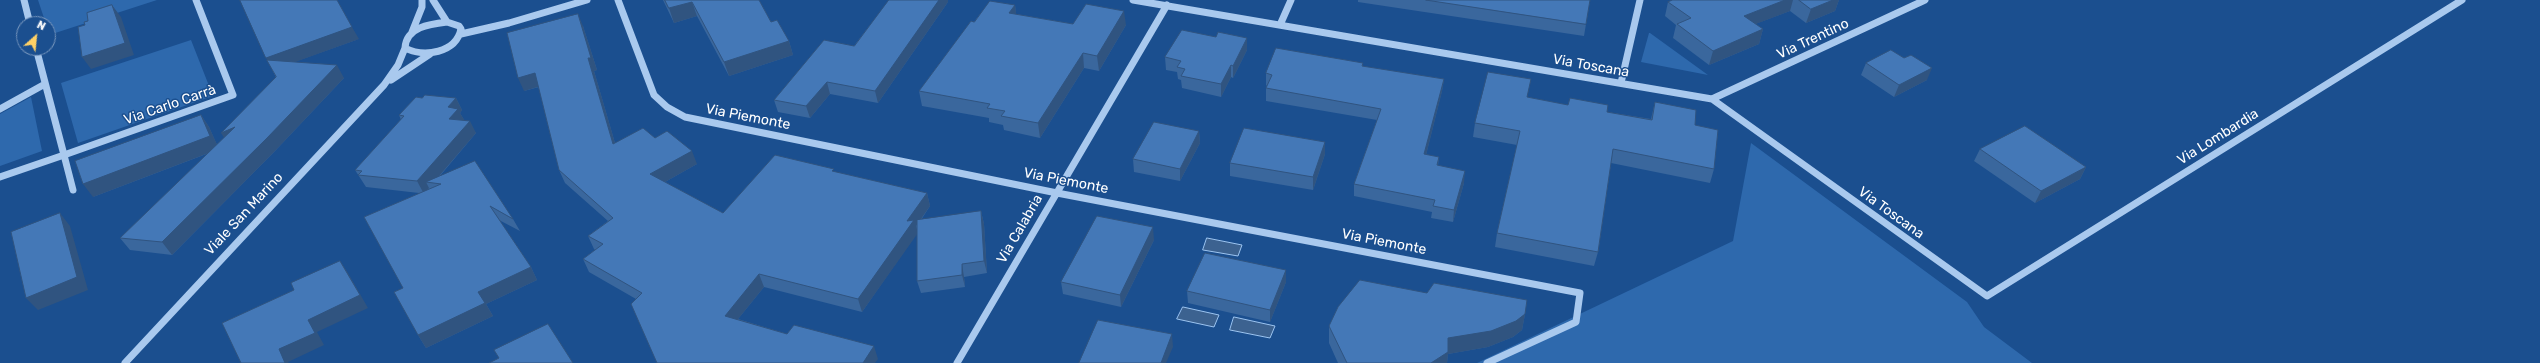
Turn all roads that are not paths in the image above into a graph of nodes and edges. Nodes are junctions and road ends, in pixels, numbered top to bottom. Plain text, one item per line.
1 (24, 0) edge
2 (196, 0) edge
3 (422, 0) edge
4 (433, 0) edge
5 (587, 0) edge
6 (618, 0) edge
7 (1133, 0) edge
8 (1291, 0) edge
9 (1640, 0) edge
10 (1925, 0) edge
11 (2462, 0) edge
12 (1167, 6) junction
13 (28, 16) edge
14 (447, 22) junction
15 (1280, 25) junction
16 (412, 32) junction
17 (461, 34) junction
18 (405, 48) junction
19 (434, 52) junction
20 (38, 56) edge
21 (1621, 83) junction
22 (45, 84) junction
23 (384, 85) junction
24 (1712, 99) junction
25 (0, 109) edge
26 (64, 155) junction
27 (0, 177) edge
28 (73, 190) dead end
29 (1057, 193) junction
30 (1987, 296) joint
31 (125, 363) edge
32 (957, 363) edge
33 (1487, 363) edge

1 - 13 street
2 - 26 street, Via Carlo Carrà
3 - 16 street, Viale San Marino
4 - 14 street
5 - 17 street
6 - 29 street, Via Piemonte
7 - 12 street, Via Toscana
8 - 15 street
9 - 21 street
10 - 24 street, Via Trentino
11 - 30 street, Via Lombardia
12 - 15 street, Via Toscana
12 - 29 street, Via Calabria
14 - 16 street
14 - 17 street
15 - 21 street, Via Toscana
16 - 18 street, Viale San Marino
17 - 19 street
18 - 19 street
18 - 23 street, Viale San Marino
19 - 23 street, Viale San Marino
20 - 22 street
21 - 24 street, Via Toscana
22 - 25 street
22 - 26 street
23 - 31 street, Viale San Marino
24 - 30 street, Via Toscana
26 - 27 street
26 - 28 street
29 - 32 street, Via Calabria
29 - 33 street, Via Piemonte

